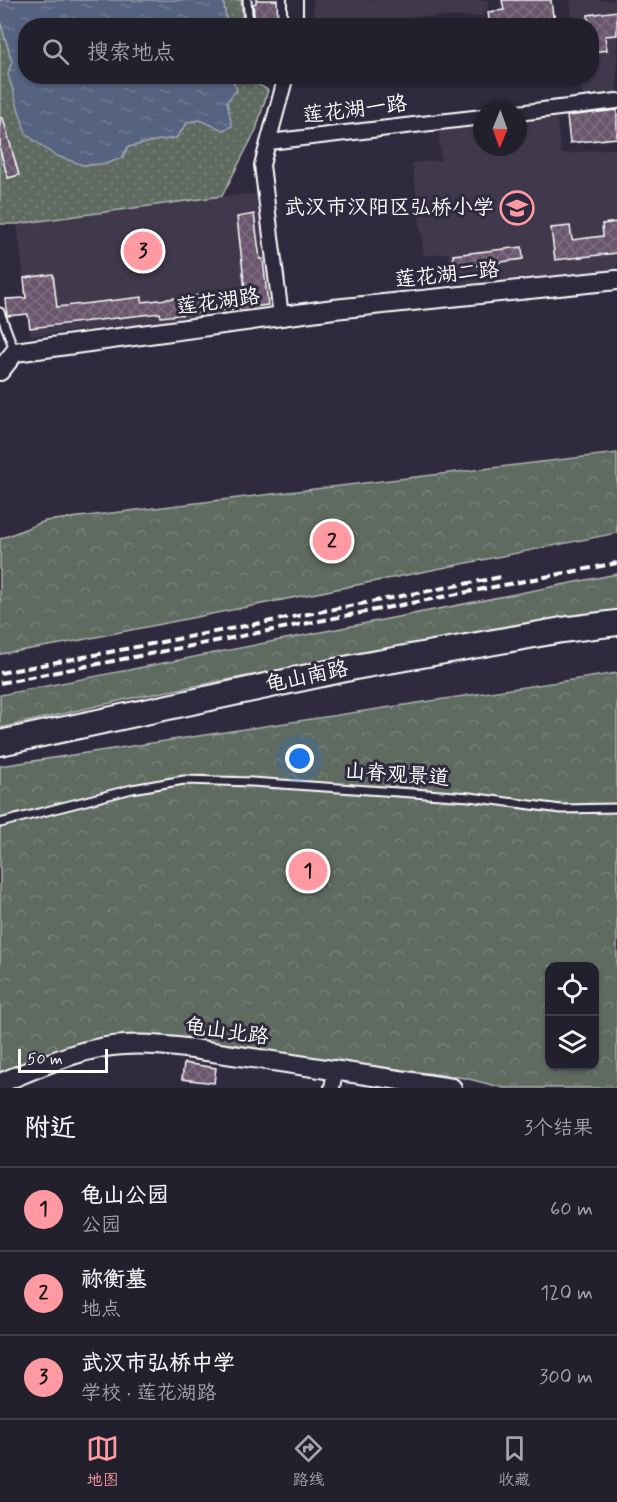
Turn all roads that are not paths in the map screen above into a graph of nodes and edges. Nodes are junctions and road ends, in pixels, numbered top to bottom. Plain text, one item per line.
1 (247, 0) edge
2 (295, 0) edge
3 (248, 18) edge
4 (295, 18) edge
5 (284, 84) edge
6 (617, 101) edge
7 (527, 112) edge
8 (473, 118) edge
9 (269, 142) junction
10 (617, 280) edge
11 (0, 312) edge
12 (281, 316) junction
13 (15, 352) junction
14 (0, 371) edge
15 (617, 623) edge
16 (617, 637) edge
17 (0, 743) edge
18 (0, 751) edge
19 (617, 808) edge
20 (0, 823) edge
21 (333, 1079) edge
22 (0, 1083) edge
23 (452, 1088) edge

1 - 3 lane
2 - 4 street
5 - 9 street, 莲花湖路
6 - 7 street
8 - 9 street, 莲花湖一路
9 - 12 street, 莲花湖路
10 - 12 street, 莲花湖二路
11 - 13 lane
12 - 13 street, 莲花湖路
13 - 14 street
15 - 17 highway, 龟山南路
16 - 18 highway, 龟山南路
19 - 20 lane, 山脊观景道
21 - 22 street, 龟山北路
21 - 23 street, 龟山北路

